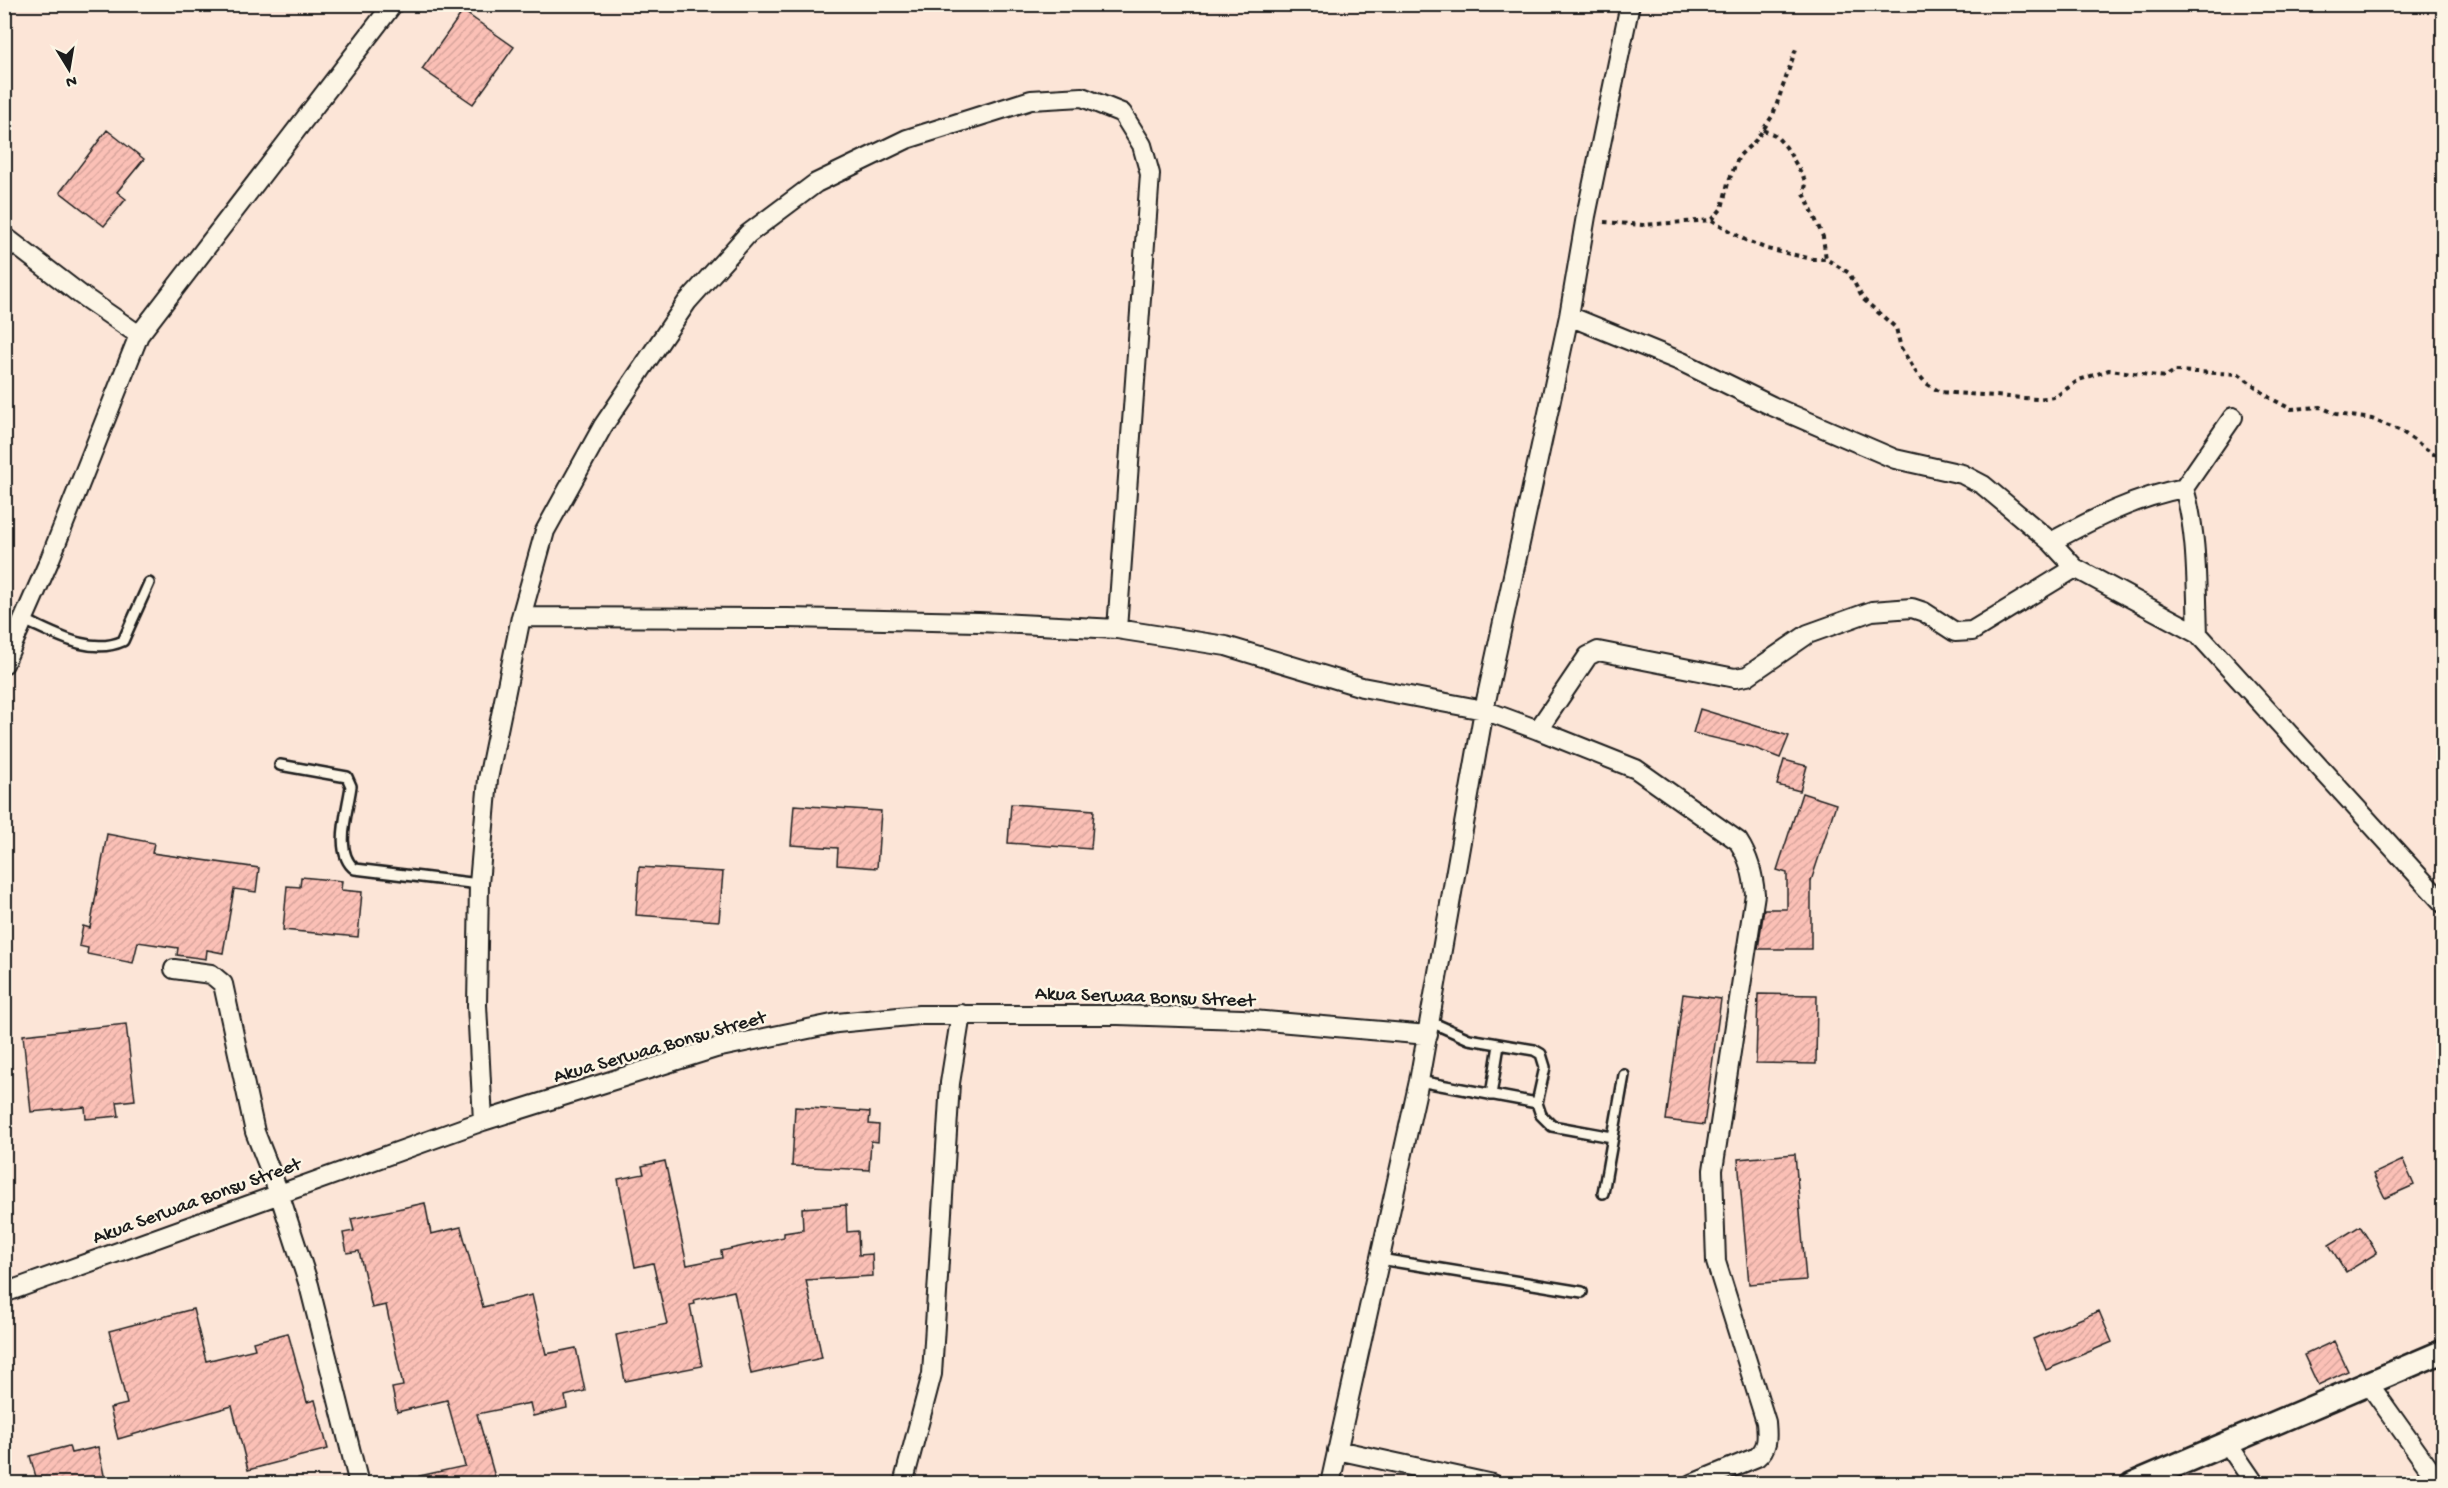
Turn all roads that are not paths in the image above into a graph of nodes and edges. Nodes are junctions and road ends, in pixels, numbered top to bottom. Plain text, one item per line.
1 (393, 4) edge
2 (1630, 4) edge
3 (4, 236) edge
4 (1569, 316) junction
5 (139, 335) junction
6 (2233, 417) dead end
7 (2184, 488) junction
8 (2050, 542) junction
9 (2075, 568) junction
10 (149, 583) dead end
11 (521, 617) junction
12 (24, 620) junction
13 (1117, 629) junction
14 (2198, 634) junction
15 (4, 664) edge
16 (1484, 710) junction
17 (1538, 730) junction
18 (279, 765) dead end
19 (479, 884) junction
20 (2444, 904) edge
21 (174, 969) dead end
22 (961, 1014) junction
23 (1430, 1028) junction
24 (1499, 1045) junction
25 (1624, 1075) dead end
26 (1419, 1081) junction
27 (1491, 1095) junction
28 (1537, 1103) junction
29 (483, 1120) junction
30 (1612, 1137) junction
31 (279, 1193) junction
32 (1604, 1193) dead end
33 (1380, 1259) junction
34 (1582, 1292) dead end
35 (4, 1293) edge
36 (2444, 1352) edge
37 (2369, 1384) junction
38 (2227, 1443) junction
39 (1337, 1450) junction
40 (359, 1484) edge
41 (903, 1484) edge
42 (1330, 1484) edge
43 (1493, 1484) edge
44 (1692, 1484) edge
45 (2132, 1484) edge
46 (2255, 1484) edge
47 (2440, 1484) edge

1 - 5 street
2 - 4 street
3 - 5 street
4 - 8 street
4 - 16 street
5 - 12 street
6 - 7 street
7 - 8 street
7 - 14 street
8 - 9 street
9 - 14 street
9 - 17 street
10 - 12 lane
11 - 13 street
11 - 13 street
11 - 19 street
12 - 15 street
13 - 16 street
14 - 20 street
16 - 17 street
16 - 23 street
17 - 44 street
18 - 19 lane
19 - 29 street
21 - 31 street
22 - 23 street, Akua Serwaa Bonsu Street
22 - 29 street, Akua Serwaa Bonsu Street
22 - 41 street
23 - 24 lane
23 - 26 street
24 - 27 lane
24 - 28 lane
25 - 30 lane
26 - 27 lane
26 - 33 street
27 - 28 lane
28 - 30 lane
29 - 31 street, Akua Serwaa Bonsu Street
30 - 32 lane
31 - 35 street, Akua Serwaa Bonsu Street
31 - 40 street
33 - 34 lane
33 - 39 street
36 - 37 street
37 - 38 street
37 - 47 street
38 - 45 street
38 - 46 street
39 - 42 street
39 - 43 street

